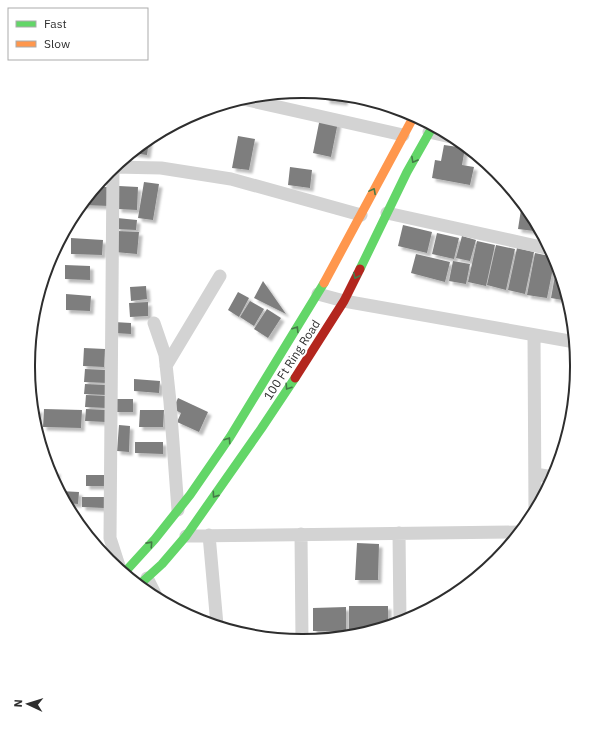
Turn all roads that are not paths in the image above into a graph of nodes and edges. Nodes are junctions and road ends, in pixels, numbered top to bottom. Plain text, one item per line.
1 (259, 103) edge
2 (411, 122) edge
3 (430, 131) edge
4 (403, 135) junction
5 (123, 168) edge
6 (113, 177) edge
7 (387, 213) junction
8 (361, 215) junction
9 (542, 247) edge
10 (220, 276) dead end
11 (318, 294) junction
12 (344, 301) junction
13 (154, 323) dead end
14 (534, 334) junction
15 (569, 341) edge
16 (166, 366) junction
17 (535, 474) junction
18 (546, 476) edge
19 (535, 498) edge
20 (178, 510) junction
21 (512, 532) edge
22 (399, 533) junction
23 (301, 534) junction
24 (208, 535) junction
25 (186, 536) junction
26 (116, 558) edge
27 (128, 569) edge
28 (144, 581) edge
29 (400, 615) edge
30 (216, 619) edge
31 (302, 634) edge

1 - 4 street
2 - 4 main road, 100 Ft Ring Road
3 -> 7 main road, 100 Ft Ring Road
8 -> 4 main road, 100 Ft Ring Road
5 - 8 street
6 - 26 street
7 - 9 street
7 -> 12 main road, 100 Ft Ring Road
8 - 11 main road, 100 Ft Ring Road
10 - 16 street
11 - 12 street
20 -> 11 main road, 100 Ft Ring Road
12 - 14 street
12 -> 25 main road, 100 Ft Ring Road
13 - 16 street
14 - 15 street
14 - 17 street
16 - 20 street
17 - 18 street
17 - 19 street
27 -> 20 main road, 100 Ft Ring Road
21 - 22 street
22 - 23 street
22 - 29 street
23 - 24 street
23 - 31 street
24 - 25 street
24 - 30 street
25 - 28 main road, 100 Ft Ring Road

